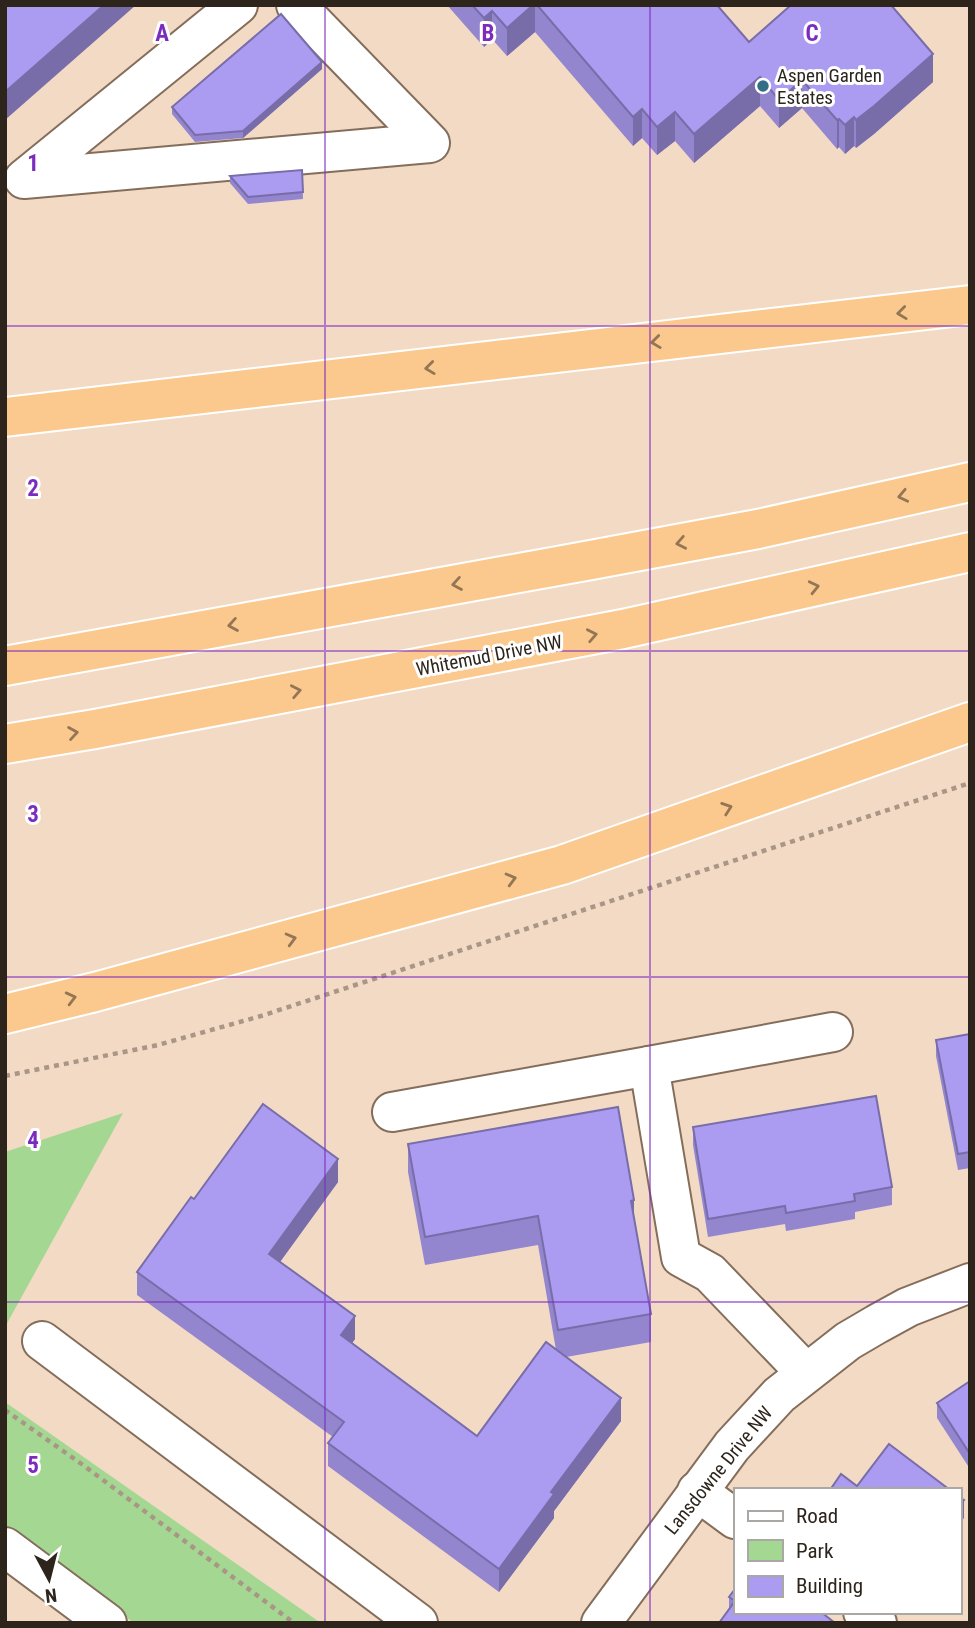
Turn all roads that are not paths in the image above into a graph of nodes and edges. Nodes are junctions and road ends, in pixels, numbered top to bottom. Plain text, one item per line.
1 (238, 5) edge
2 (296, 5) edge
3 (970, 305) edge
4 (270, 387) junction
5 (5, 391) edge
6 (5, 417) edge
7 (970, 482) edge
8 (970, 552) edge
9 (5, 666) edge
10 (970, 722) edge
11 (5, 744) edge
12 (5, 1014) edge
13 (833, 1032) dead end
14 (649, 1066) junction
15 (392, 1112) dead end
16 (970, 1283) edge
17 (42, 1341) dead end
18 (806, 1373) junction
19 (697, 1491) junction
20 (734, 1519) edge
21 (5, 1547) edge
22 (107, 1623) edge
23 (418, 1623) edge
24 (601, 1623) edge

1 - 2 street
3 -> 4 highway
4 - 5 highway
4 - 6 highway
7 -> 9 highway
11 -> 8 highway, Whitemud Drive NW
12 -> 10 highway
13 - 14 street
14 - 15 street
14 - 18 street
16 - 18 street, Lansdowne Drive NW
17 - 23 street
18 - 19 street, Lansdowne Drive NW
19 - 20 street
19 - 24 street, Lansdowne Drive NW
21 - 22 street

